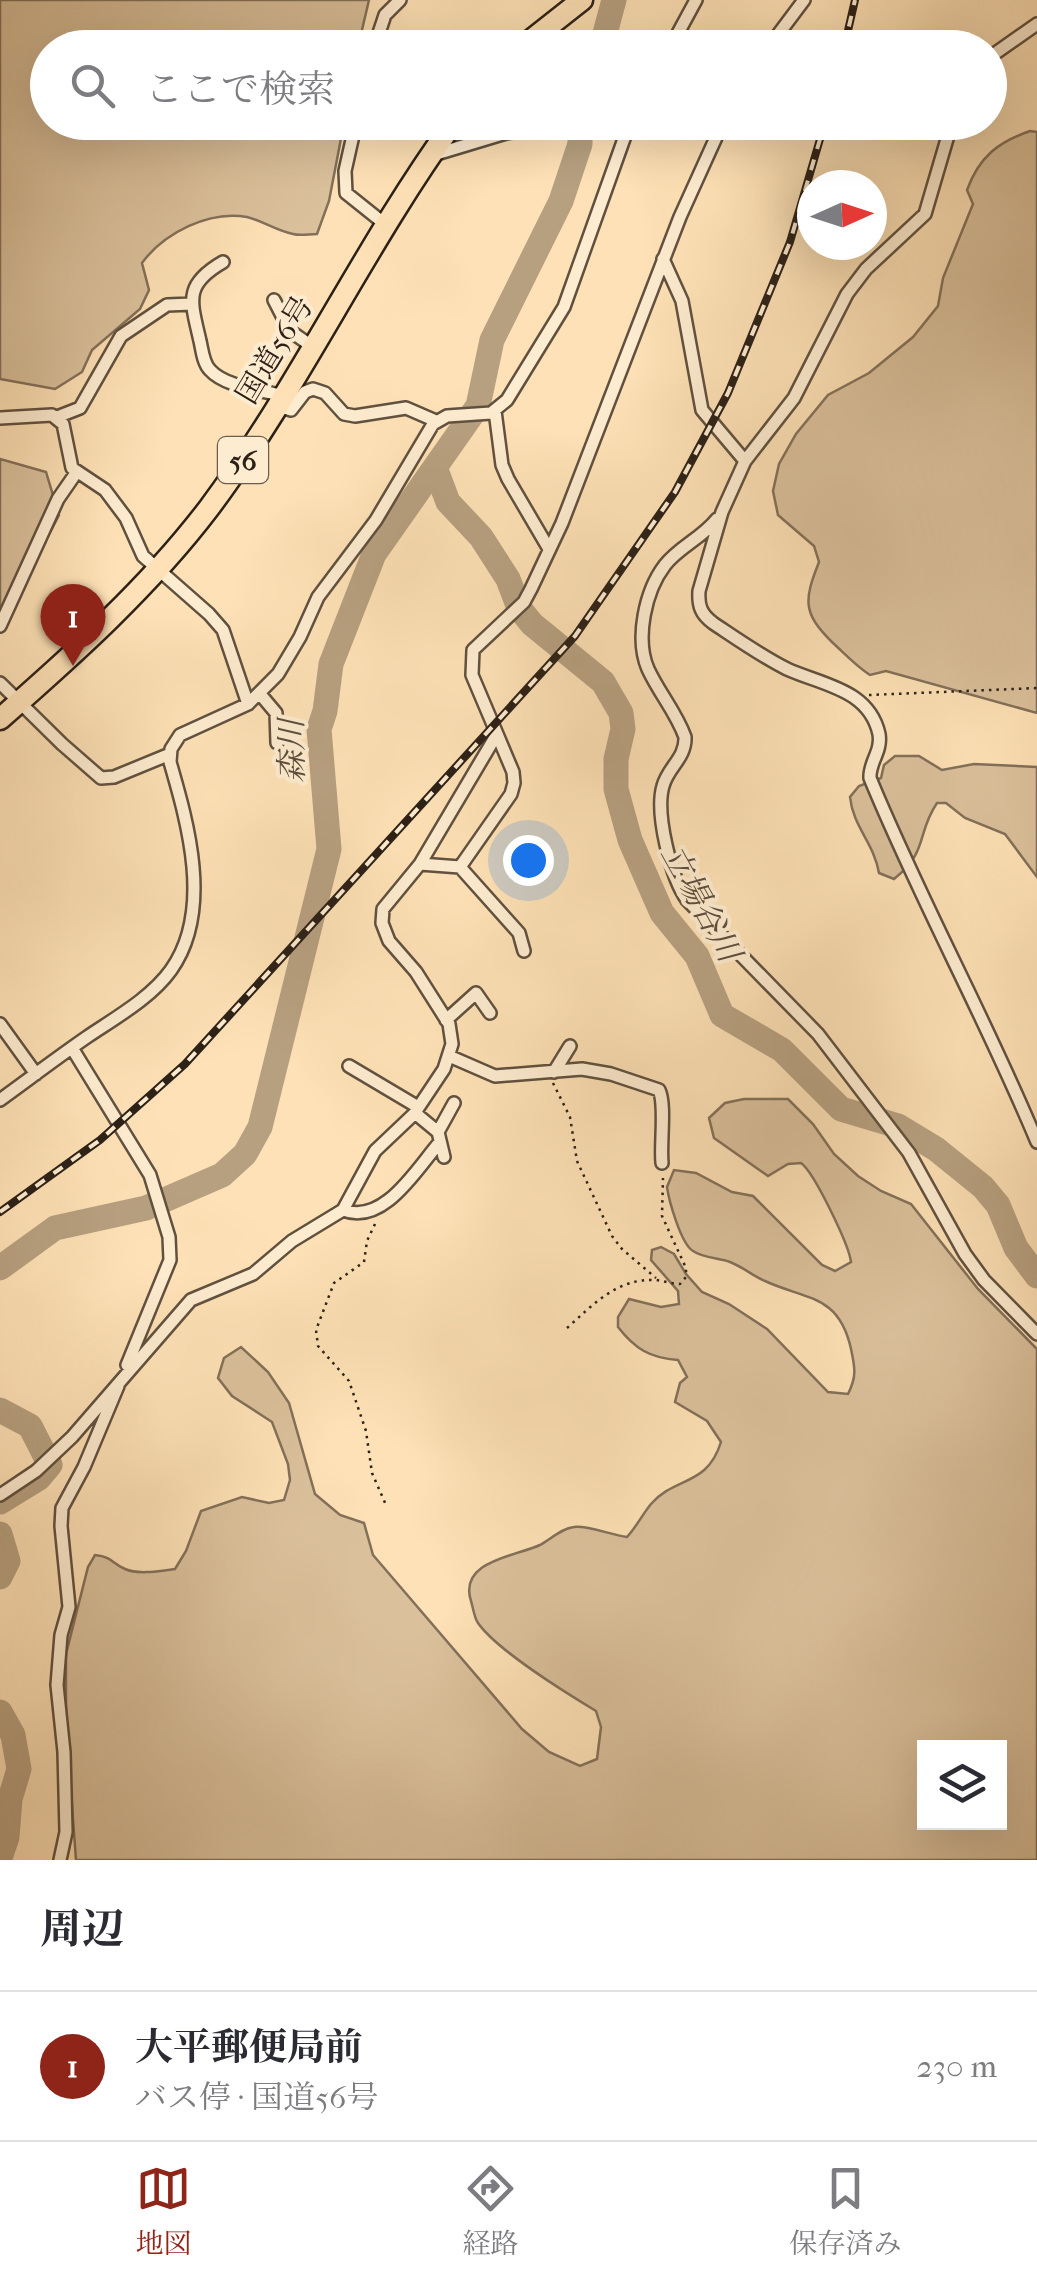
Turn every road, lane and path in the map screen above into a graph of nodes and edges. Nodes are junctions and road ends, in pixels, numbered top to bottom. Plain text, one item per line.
1 (400, 0) edge
2 (582, 0) edge
3 (696, 0) edge
4 (804, 0) edge
5 (1037, 24) edge
6 (380, 30) edge
7 (544, 30) edge
8 (680, 30) edge
9 (782, 30) edge
10 (1007, 45) edge
11 (352, 140) edge
12 (441, 140) edge
13 (481, 140) edge
14 (624, 140) edge
15 (715, 140) edge
16 (947, 140) edge
17 (430, 156) junction
18 (386, 225) junction
19 (663, 259) junction
20 (223, 262) dead end
21 (274, 300) dead end
22 (192, 304) junction
23 (313, 347) junction
24 (280, 401) junction
25 (495, 411) junction
26 (0, 418) edge
27 (57, 418) junction
28 (436, 421) junction
29 (745, 461) junction
30 (76, 473) junction
31 (722, 512) junction
32 (549, 549) junction
33 (157, 570) junction
34 (0, 626) edge
35 (0, 683) edge
36 (1037, 688) edge
37 (260, 694) junction
38 (858, 699) junction
39 (20, 701) junction
40 (248, 704) junction
41 (0, 719) edge
42 (497, 734) junction
43 (278, 743) dead end
44 (170, 754) junction
45 (420, 864) junction
46 (460, 867) junction
47 (524, 951) dead end
48 (490, 1013) dead end
49 (446, 1020) junction
50 (0, 1024) edge
51 (570, 1046) dead end
52 (72, 1048) junction
53 (449, 1056) junction
54 (349, 1066) dead end
55 (554, 1072) junction
56 (36, 1074) junction
57 (0, 1100) edge
58 (454, 1103) dead end
59 (417, 1110) junction
60 (439, 1137) junction
61 (1037, 1142) edge
62 (444, 1157) dead end
63 (662, 1163) joint
64 (379, 1208) junction
65 (344, 1210) junction
66 (658, 1280) junction
67 (567, 1328) dead end
68 (1037, 1334) edge
69 (124, 1374) junction
70 (0, 1495) edge
71 (386, 1505) dead end
72 (60, 1860) edge

1 - 6 street
2 - 7 highway
3 - 8 street
4 - 9 street
5 - 10 street
11 - 18 street
12 - 17 highway, 国道56号 / 56
13 - 17 street
14 - 25 street
15 - 19 street
16 - 29 street
17 - 18 highway, 国道56号 / 56
18 - 23 highway, 国道56号 / 56
19 - 29 street
19 - 32 street
20 - 22 street
21 - 23 street
22 - 24 street
22 - 27 street
23 - 24 highway, 国道56号 / 56
24 - 28 street
24 - 33 highway, 国道56号 / 56
25 - 28 street
25 - 32 street
26 - 27 street
27 - 30 street
28 - 37 street
29 - 31 street
30 - 33 street
30 - 34 street
31 - 38 street
31 - 68 street
32 - 42 street
33 - 39 highway, 国道56号 / 56
33 - 40 street
35 - 39 street
36 - 38 path
37 - 40 street
37 - 43 street
38 - 61 street
39 - 41 highway, 国道56号 / 56
39 - 44 street
40 - 44 street
42 - 45 street
42 - 46 street
44 - 52 street
45 - 46 street
45 - 49 street
46 - 47 street
48 - 49 street
49 - 53 street
50 - 56 street
51 - 55 street
52 - 56 street
52 - 69 street
53 - 55 street
53 - 59 street
54 - 59 street
55 - 63 street
55 - 66 path
56 - 57 street
58 - 60 street
59 - 60 street
59 - 65 street
60 - 62 street
60 - 64 street
63 - 66 path
64 - 65 street
64 - 71 path
65 - 69 street
66 - 67 path
69 - 70 street
69 - 72 street

